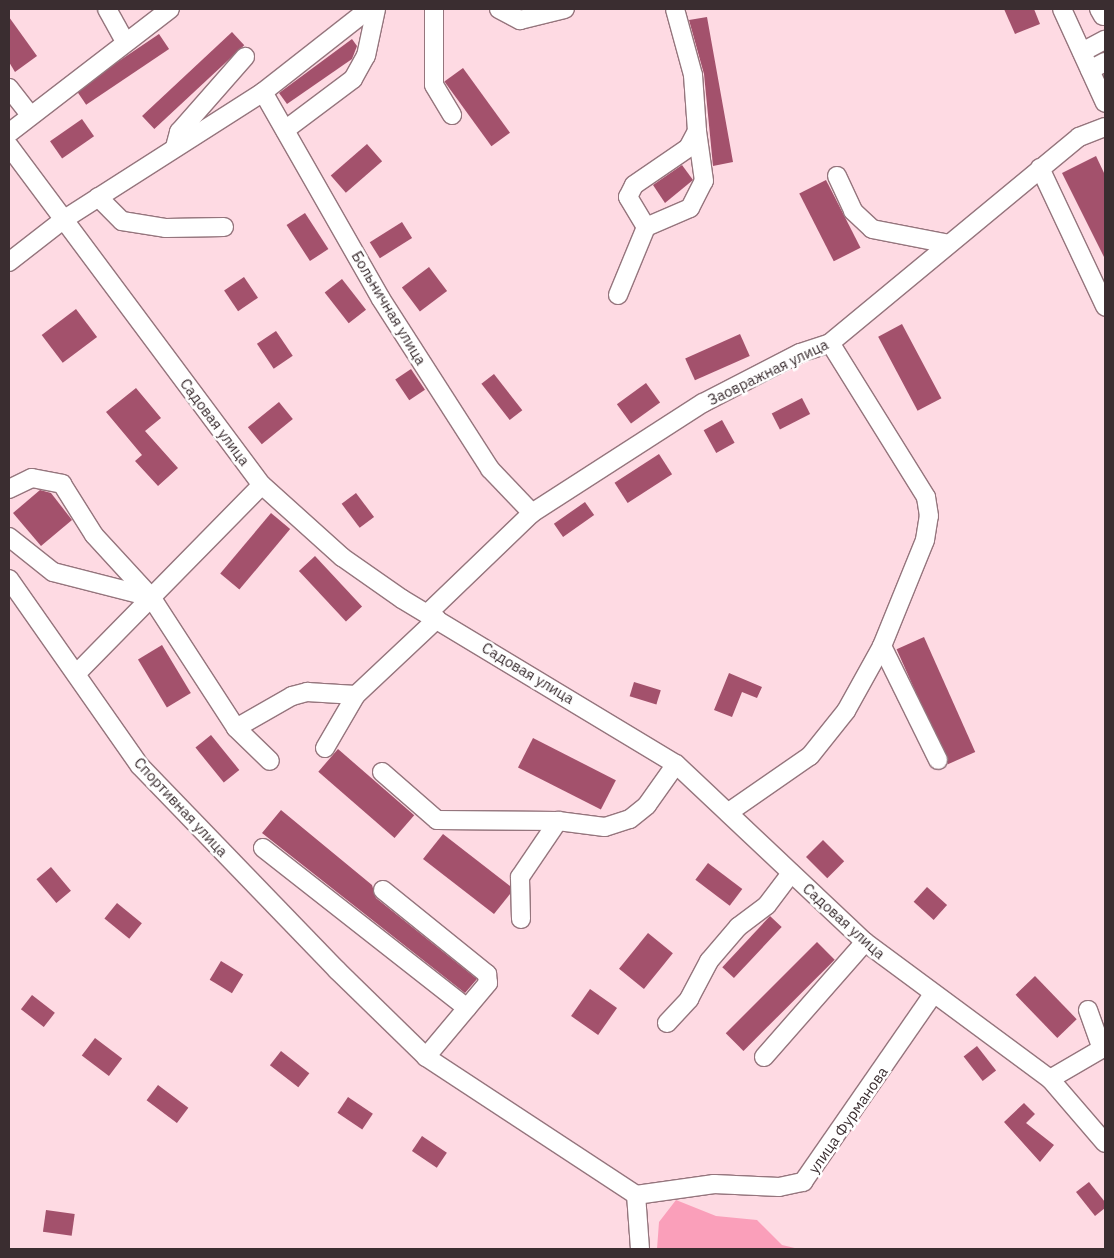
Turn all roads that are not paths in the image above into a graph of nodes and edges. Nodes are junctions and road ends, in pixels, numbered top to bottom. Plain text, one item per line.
1 (107, 9) edge
2 (170, 9) edge
3 (369, 9) edge
4 (376, 9) edge
5 (434, 9) edge
6 (498, 9) edge
7 (566, 9) edge
8 (675, 9) edge
9 (1062, 9) edge
10 (1105, 40) edge
11 (125, 42) junction
12 (1082, 52) junction
13 (245, 57) dead end
14 (1097, 66) edge
15 (9, 88) edge
16 (263, 92) junction
17 (1105, 103) edge
18 (30, 115) junction
19 (452, 116) dead end
20 (1105, 127) edge
21 (285, 130) junction
22 (697, 131) junction
23 (9, 133) edge
24 (9, 146) edge
25 (176, 147) junction
26 (1040, 168) junction
27 (837, 176) dead end
28 (98, 197) junction
29 (63, 220) junction
30 (224, 227) dead end
31 (646, 227) junction
32 (949, 244) junction
33 (9, 262) edge
34 (618, 295) dead end
35 (1105, 306) edge
36 (830, 343) junction
37 (262, 486) junction
38 (9, 489) edge
39 (532, 513) junction
40 (9, 537) edge
41 (9, 580) edge
42 (151, 597) junction
43 (432, 616) junction
44 (882, 646) junction
45 (78, 672) junction
46 (356, 695) junction
47 (236, 728) junction
48 (325, 748) dead end
49 (938, 760) dead end
50 (270, 762) dead end
51 (676, 764) junction
52 (382, 772) dead end
53 (729, 812) junction
54 (558, 821) junction
55 (263, 848) dead end
56 (791, 873) junction
57 (383, 890) dead end
58 (521, 919) dead end
59 (865, 942) junction
60 (932, 996) junction
61 (467, 1008) junction
62 (1088, 1010) dead end
63 (667, 1023) dead end
64 (1104, 1048) edge
65 (426, 1057) junction
66 (764, 1058) dead end
67 (1050, 1079) junction
68 (1105, 1143) edge
69 (636, 1195) junction
70 (640, 1249) edge

1 - 11 street
2 - 11 street
3 - 16 street
4 - 21 street
5 - 19 street
6 - 7 street
8 - 22 street
9 - 12 street
10 - 12 street
11 - 18 street
12 - 14 street
13 - 25 street
14 - 17 street
15 - 18 street
16 - 21 street, Больничная улица
16 - 25 street
18 - 23 street
20 - 26 street, Заовражная улица
21 - 39 street, Больничная улица
22 - 31 street
22 - 31 street
24 - 29 street, Садовая улица
25 - 28 street
26 - 32 street, Заовражная улица
26 - 35 street
27 - 32 street
28 - 29 street
28 - 30 street
29 - 33 street
29 - 37 street, Садовая улица
31 - 34 street
32 - 36 street, Заовражная улица
36 - 39 street, Заовражная улица
36 - 44 street
37 - 42 street
37 - 43 street, Садовая улица
38 - 42 street
39 - 43 street, Заовражная улица
40 - 42 street
41 - 45 street, Спортивная улица
42 - 45 street
42 - 47 street
43 - 46 street, Заовражная улица
43 - 51 street, Садовая улица
44 - 49 street
44 - 53 street
45 - 65 street, Спортивная улица
46 - 47 street
46 - 48 street, Заовражная улица
47 - 50 street
51 - 53 street, Садовая улица
51 - 54 street
52 - 54 street
53 - 56 street, Садовая улица
54 - 58 street
55 - 61 street
56 - 59 street, Садовая улица
56 - 63 street
57 - 61 street
59 - 60 street, Садовая улица
59 - 66 street
60 - 67 street, Садовая улица
60 - 69 street, улица Фурманова
61 - 65 street
62 - 64 street
64 - 67 street
65 - 69 street, Спортивная улица
67 - 68 street, Садовая улица
69 - 70 street

